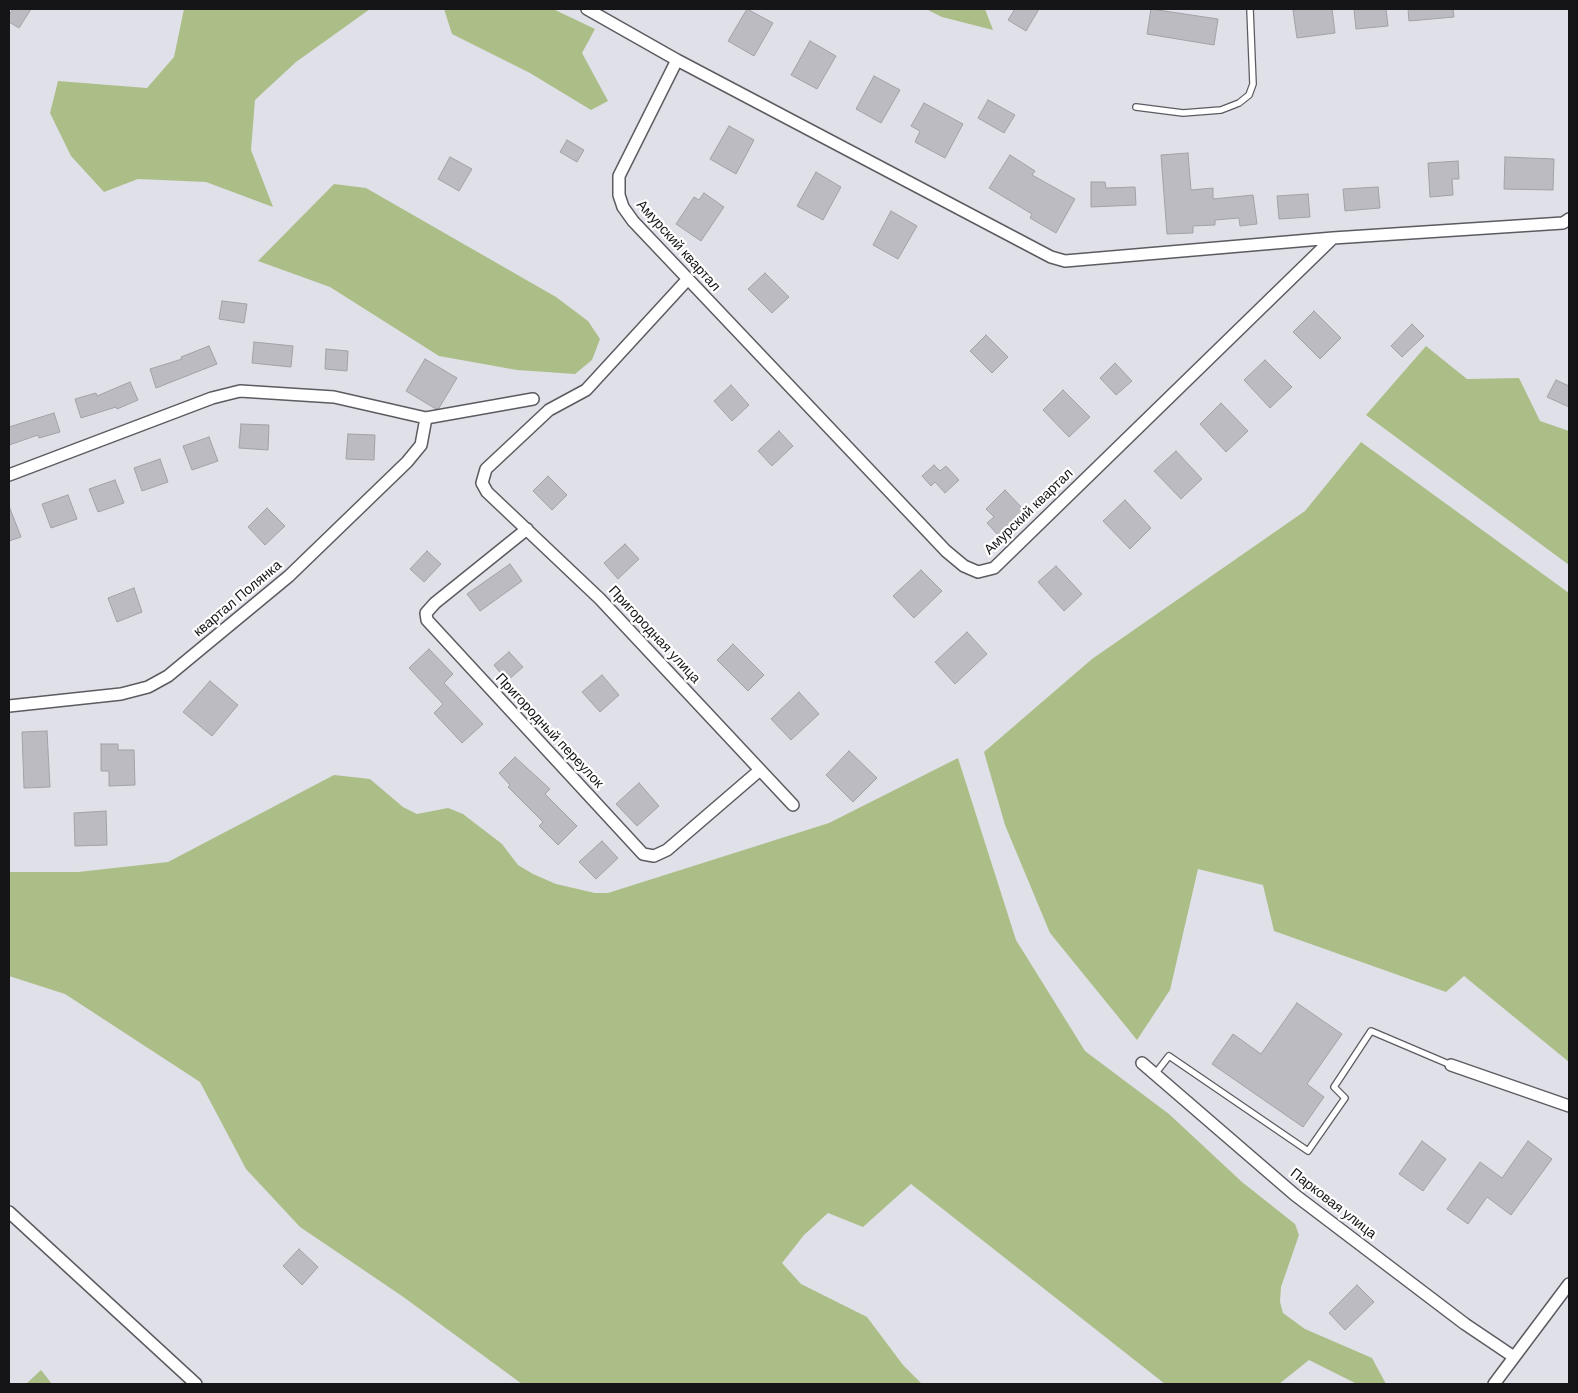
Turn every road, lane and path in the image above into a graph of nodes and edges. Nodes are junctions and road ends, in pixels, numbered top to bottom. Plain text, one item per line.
1 (587, 9) edge
2 (1250, 9) edge
3 (677, 60) junction
4 (1136, 107) dead end
5 (1569, 219) edge
6 (1333, 238) junction
7 (688, 280) junction
8 (533, 399) dead end
9 (426, 418) junction
10 (9, 475) edge
11 (527, 529) junction
12 (9, 706) edge
13 (760, 770) junction
14 (793, 805) dead end
15 (1142, 1063) dead end
16 (1451, 1065) joint
17 (1155, 1074) junction
18 (1569, 1106) edge
19 (9, 1212) edge
20 (1569, 1284) edge
21 (1514, 1357) junction
22 (196, 1384) edge
23 (1494, 1384) edge

1 - 3 street
2 - 4 lane
3 - 6 street
3 - 7 street, Амурский квартал
5 - 6 street
6 - 7 street, Амурский квартал
7 - 11 street, Пригородная улица
8 - 9 street
9 - 10 street
9 - 12 street, квартал Полянка
11 - 13 street, Пригородная улица
11 - 13 street, Пригородный переулок
13 - 14 street, Пригородная улица
15 - 17 street, Парковая улица
16 - 17 lane
16 - 18 street
17 - 21 street, Парковая улица
19 - 22 street
20 - 21 street
21 - 23 street

